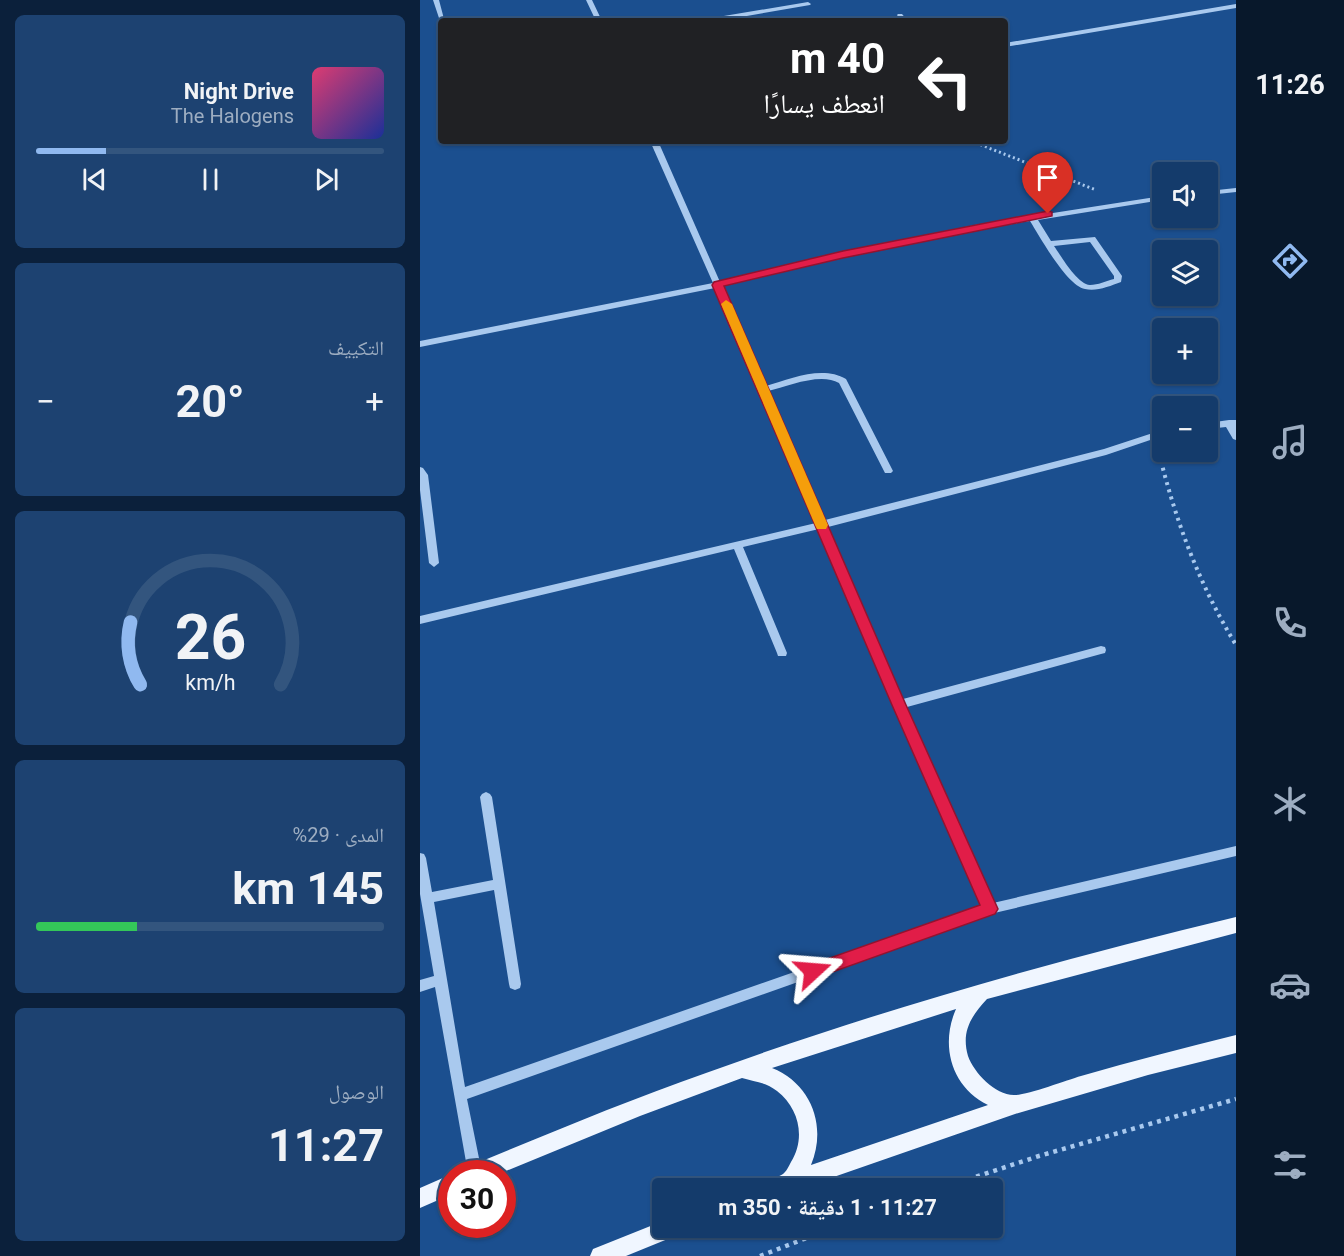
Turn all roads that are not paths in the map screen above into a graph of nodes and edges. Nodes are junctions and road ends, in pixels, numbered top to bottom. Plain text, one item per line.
1 (436, 0) edge
2 (589, 0) edge
3 (807, 4) dead end
4 (1236, 6) edge
5 (442, 18) dead end
6 (598, 18) edge
7 (724, 18) edge
8 (1008, 44) edge
9 (655, 144) edge
10 (1236, 190) edge
11 (1218, 192) edge
12 (1152, 199) edge
13 (1032, 217) junction
14 (1050, 244) junction
15 (718, 285) junction
16 (420, 344) edge
17 (764, 389) junction
18 (1233, 423) edge
19 (1218, 425) edge
20 (1152, 436) edge
21 (1236, 437) edge
22 (420, 470) edge
23 (888, 471) dead end
24 (821, 525) junction
25 (737, 544) junction
26 (434, 563) dead end
27 (420, 620) edge
28 (1101, 650) dead end
29 (782, 653) dead end
30 (899, 705) junction
31 (486, 797) dead end
32 (1236, 851) edge
33 (420, 858) edge
34 (500, 884) junction
35 (427, 898) junction
36 (990, 909) junction
37 (1236, 925) edge
38 (440, 980) junction
39 (515, 984) dead end
40 (420, 986) edge
41 (987, 989) junction
42 (1236, 1044) edge
43 (739, 1070) junction
44 (460, 1095) junction
45 (1015, 1105) junction
46 (473, 1160) edge
47 (508, 1160) edge
48 (788, 1178) edge
49 (801, 1178) edge
50 (438, 1190) edge
51 (420, 1198) edge
52 (652, 1235) edge
53 (600, 1256) edge

1 - 5 street
2 - 6 street
3 - 7 street
4 - 8 street
9 - 15 street
10 - 11 street
12 - 13 street
13 - 14 street
13 - 15 street
14 - 14 street
15 - 16 street
15 - 17 street
17 - 23 street
17 - 24 street
18 - 19 street
18 - 21 street
20 - 24 street
22 - 26 street
24 - 25 street
24 - 30 street
25 - 27 street
25 - 29 street
28 - 30 street
30 - 36 street
31 - 34 street
32 - 36 street
33 - 35 street
34 - 35 street
34 - 39 street
35 - 38 street
36 - 44 street
37 - 41 main road
38 - 40 street
38 - 44 street
41 - 43 main road
41 - 45 main road
42 - 45 main road
43 - 47 main road
43 - 48 main road
44 - 46 street
45 - 49 main road
50 - 51 main road
52 - 53 main road

